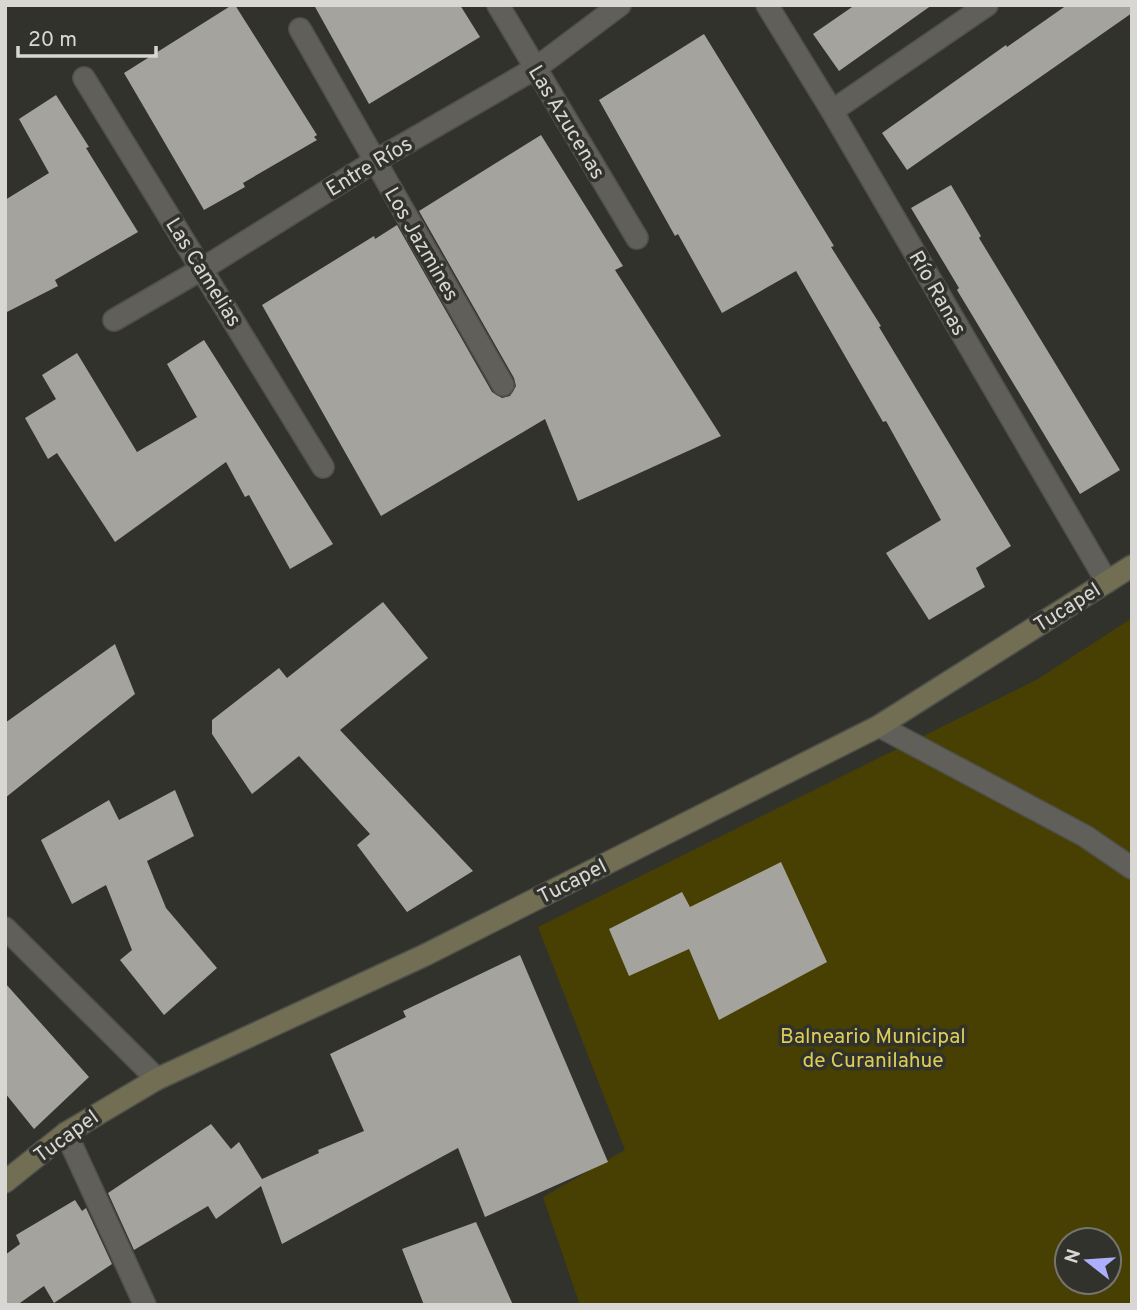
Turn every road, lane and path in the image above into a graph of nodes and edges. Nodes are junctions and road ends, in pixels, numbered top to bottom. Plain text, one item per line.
1 (498, 5) edge
2 (620, 5) edge
3 (767, 5) edge
4 (987, 5) edge
5 (300, 29) dead end
6 (536, 68) junction
7 (84, 78) dead end
8 (832, 111) junction
9 (375, 161) junction
10 (636, 238) dead end
11 (202, 269) junction
12 (114, 320) dead end
13 (503, 385) dead end
14 (323, 467) dead end
15 (1132, 566) edge
16 (1107, 582) junction
17 (880, 726) junction
18 (1132, 867) edge
19 (5, 928) edge
20 (157, 1079) junction
21 (66, 1133) junction
22 (5, 1182) edge
23 (145, 1305) edge

1 - 6 street, Las Azucenas
2 - 6 street, Entre Ríos
3 - 8 street, Río Ranas
4 - 8 street
5 - 9 street, Los Jazmines
6 - 9 street, Entre Ríos
6 - 10 street, Las Azucenas
7 - 11 street, Las Camelias
8 - 16 street, Río Ranas
9 - 11 street, Entre Ríos
9 - 13 street, Los Jazmines
11 - 12 street, Entre Ríos
11 - 14 street, Las Camelias
15 - 16 street, Tucapel
16 - 17 street, Tucapel
17 - 18 street
17 - 20 street, Tucapel
19 - 20 street
20 - 21 street, Tucapel
21 - 22 street, Tucapel
21 - 23 street

